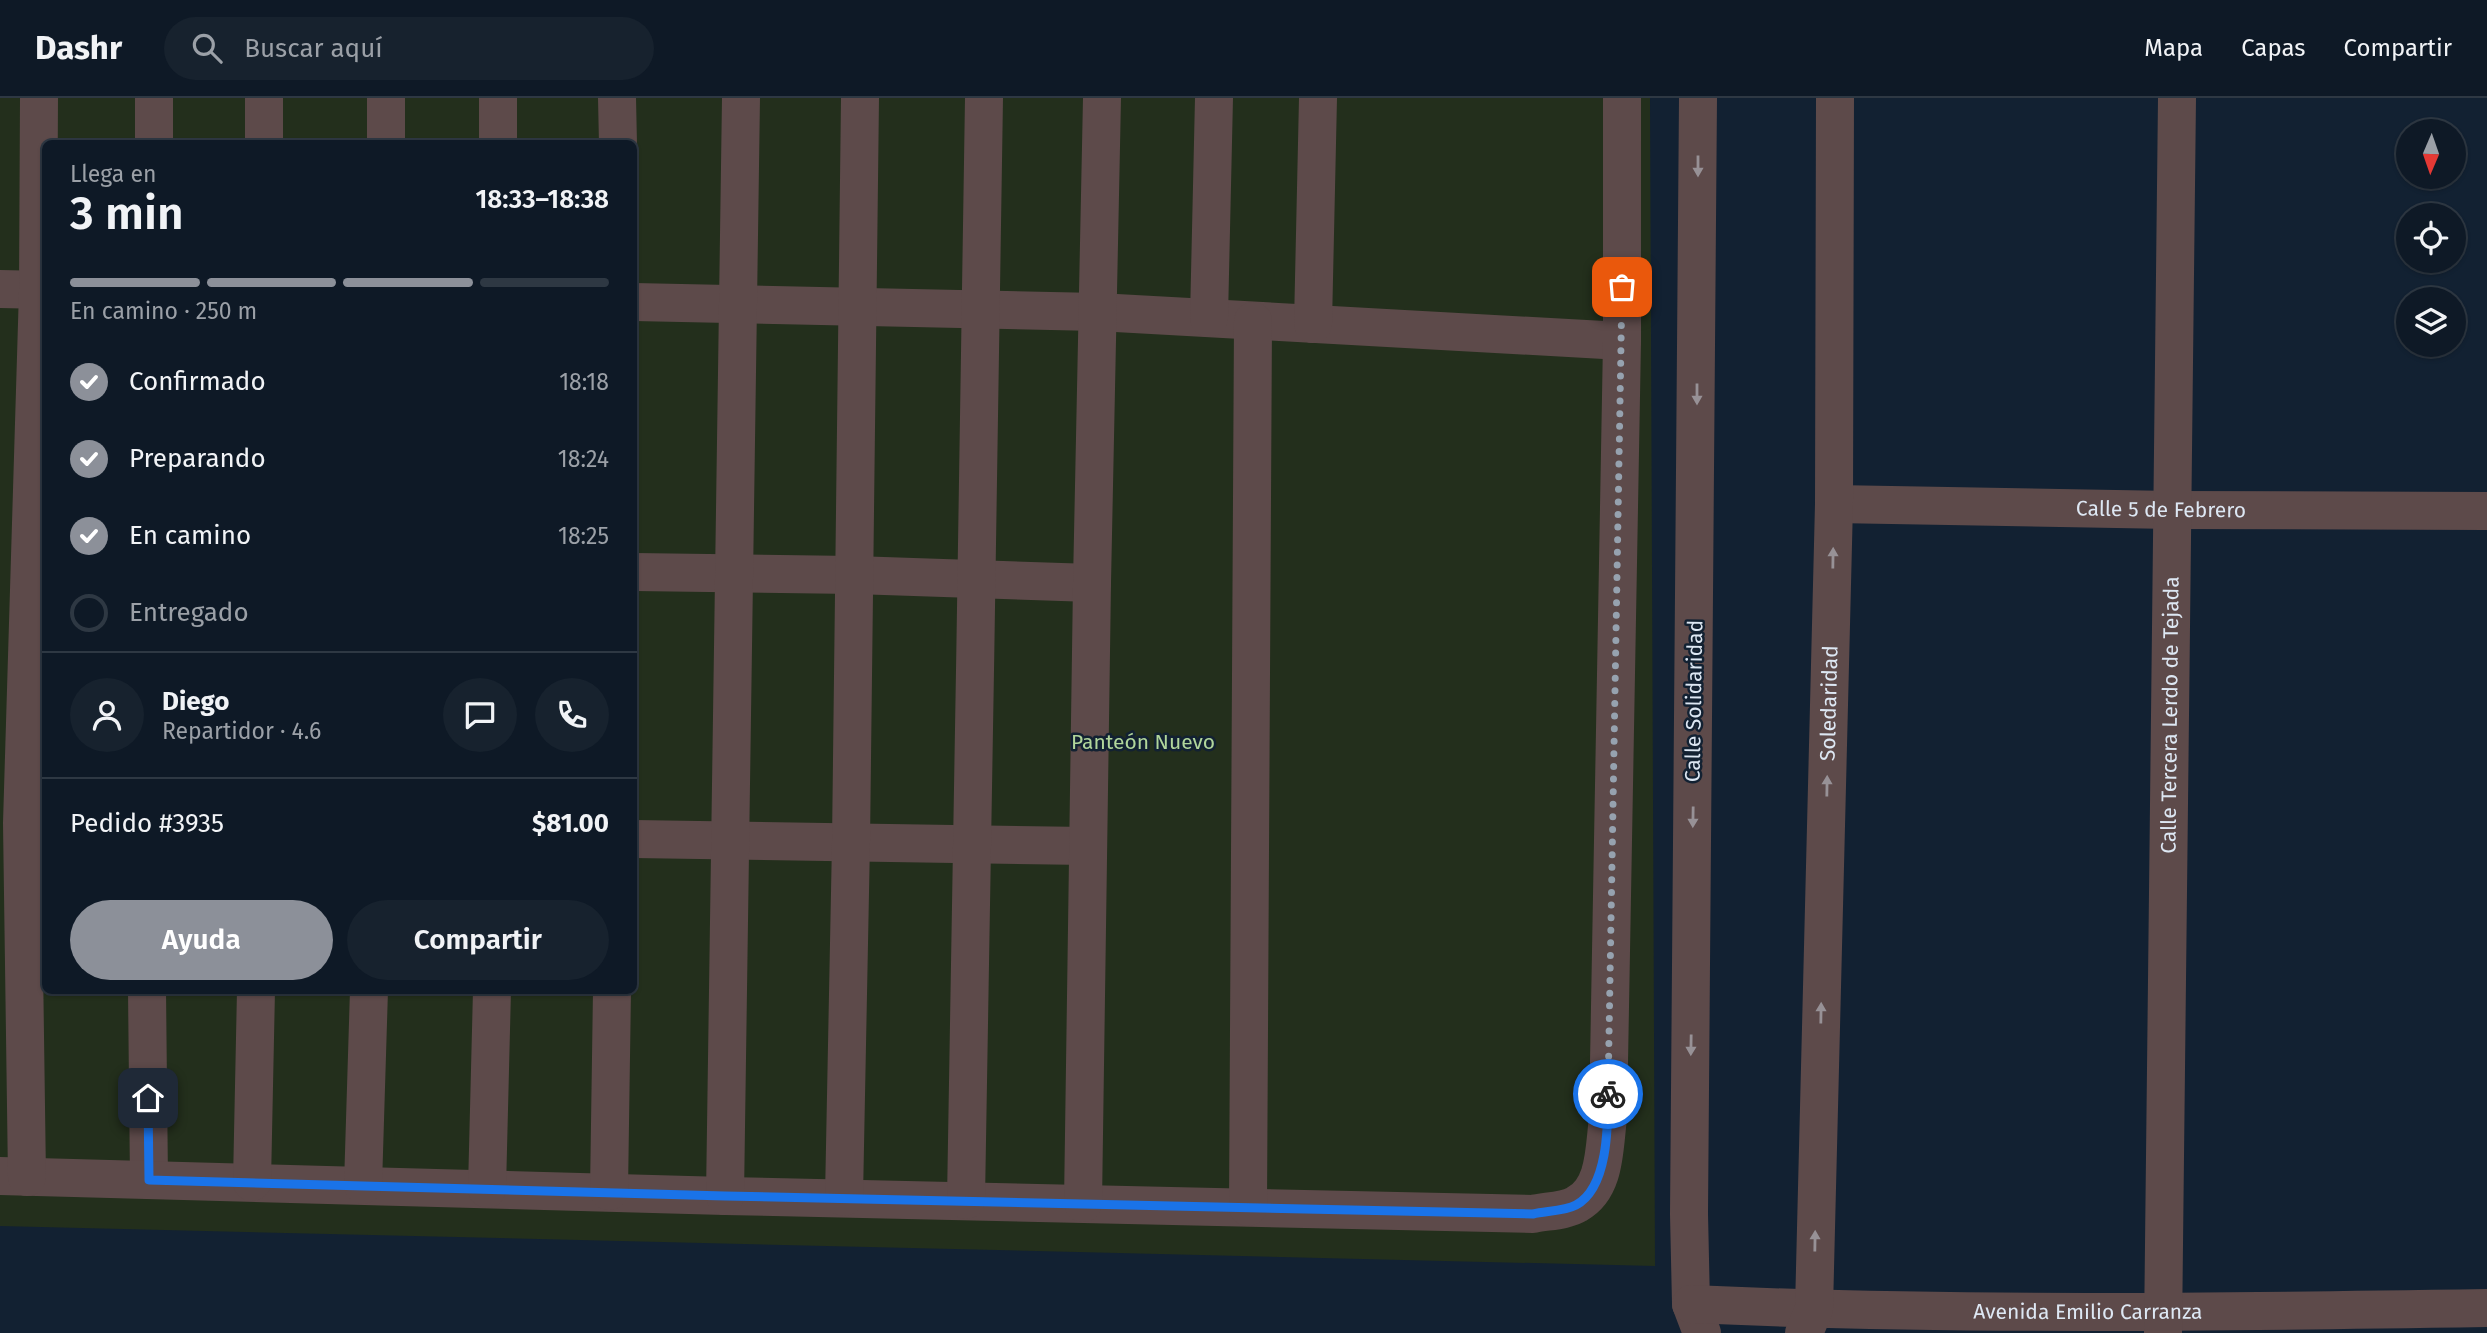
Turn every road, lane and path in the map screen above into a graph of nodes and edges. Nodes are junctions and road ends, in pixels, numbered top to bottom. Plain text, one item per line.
1 (39, 98) edge
2 (154, 98) edge
3 (264, 98) edge
4 (386, 98) edge
5 (498, 98) edge
6 (617, 98) edge
7 (741, 98) edge
8 (860, 98) edge
9 (984, 98) edge
10 (1102, 98) edge
11 (1214, 98) edge
12 (1318, 98) edge
13 (1622, 98) edge
14 (1698, 98) edge
15 (1835, 98) edge
16 (2177, 98) edge
17 (154, 140) edge
18 (264, 140) edge
19 (386, 140) edge
20 (498, 140) edge
21 (618, 140) edge
22 (0, 289) edge
23 (42, 290) edge
24 (637, 302) edge
25 (739, 304) junction
26 (856, 306) junction
27 (982, 309) junction
28 (1098, 312) junction
29 (1209, 318) junction
30 (1252, 321) junction
31 (1313, 324) junction
32 (1622, 341) junction
33 (1834, 504) junction
34 (2172, 510) junction
35 (2487, 512) edge
36 (25, 556) edge
37 (637, 572) edge
38 (735, 573) junction
39 (854, 575) junction
40 (975, 579) junction
41 (1092, 583) junction
42 (23, 823) edge
43 (637, 839) edge
44 (731, 840) junction
45 (851, 842) junction
46 (970, 844) junction
47 (1088, 846) junction
48 (147, 994) edge
49 (256, 994) edge
50 (369, 994) edge
51 (492, 994) edge
52 (612, 994) edge
53 (13, 1176) edge
54 (149, 1180) junction
55 (252, 1182) junction
56 (363, 1185) junction
57 (487, 1188) junction
58 (609, 1191) junction
59 (725, 1196) junction
60 (844, 1197) junction
61 (966, 1200) junction
62 (1083, 1203) junction
63 (1248, 1207) junction
64 (2487, 1308) edge
65 (1696, 1319) edge
66 (1809, 1321) edge
67 (2163, 1323) edge

1 - 23 street
2 - 17 street
3 - 18 street
4 - 19 street
5 - 20 street
6 - 21 street
7 - 25 street
8 - 26 street
9 - 27 street
10 - 28 street
11 - 29 street
12 - 31 street
13 - 32 street
14 -> 65 street, Calle Solidaridad
15 - 33 street, Soledaridad
16 - 34 street, Calle Tercera Lerdo de Tejada
22 - 23 street
23 - 36 street
24 - 25 street
25 - 26 street
25 - 38 street
26 - 27 street
26 - 39 street
27 - 28 street
27 - 40 street
28 - 29 street
28 - 41 street
29 - 30 street
30 - 31 street
30 - 63 street
31 - 32 street
32 - 63 street
33 - 34 street, Calle 5 de Febrero
66 -> 33 street, Soledaridad
34 - 35 street, Calle 5 de Febrero
34 - 67 street, Calle Tercera Lerdo de Tejada
36 - 42 street
37 - 38 street
38 - 39 street
38 - 44 street
39 - 40 street
39 - 45 street
40 - 41 street
40 - 46 street
41 - 47 street
42 - 53 street
43 - 44 street
44 - 45 street
44 - 59 street
45 - 46 street
45 - 60 street
46 - 47 street
46 - 61 street
47 - 62 street
48 - 54 street
49 - 55 street
50 - 56 street
51 - 57 street
52 - 58 street
53 - 54 street
54 - 55 street
55 - 56 street
56 - 57 street
57 - 58 street
58 - 59 street
59 - 60 street
60 - 61 street
61 - 62 street
62 - 63 street
64 - 67 street, Avenida Emilio Carranza
65 - 66 street, Avenida Emilio Carranza
66 - 67 street, Avenida Emilio Carranza

